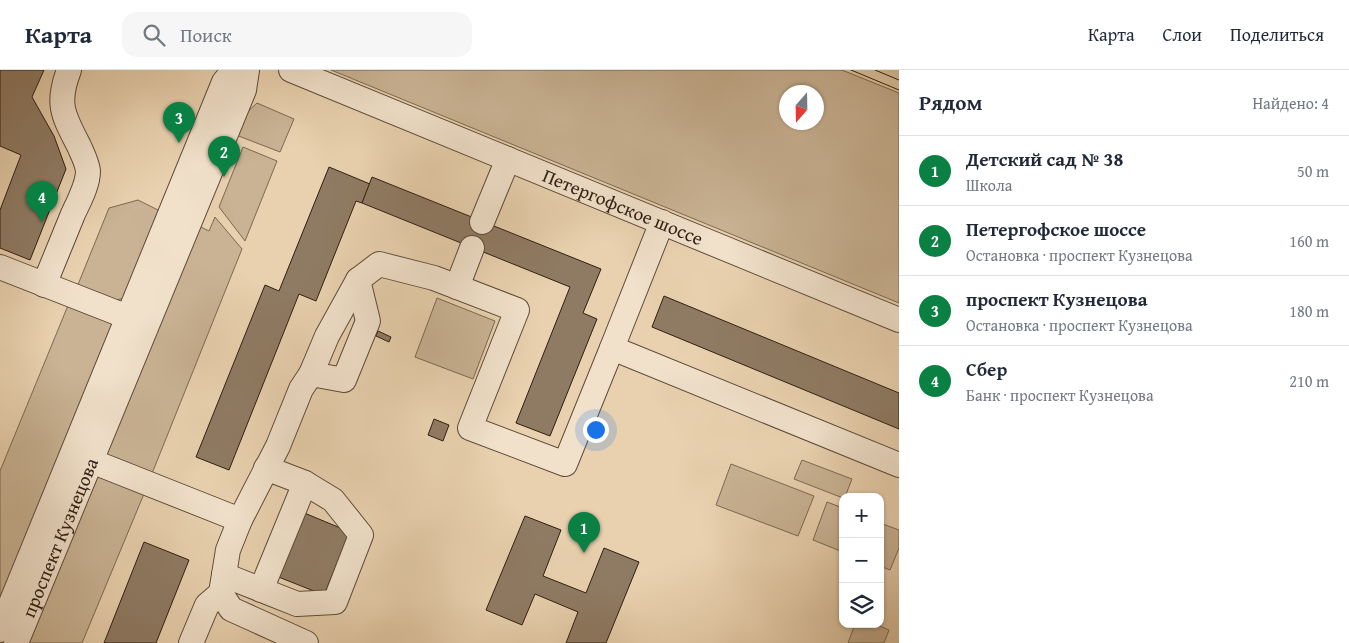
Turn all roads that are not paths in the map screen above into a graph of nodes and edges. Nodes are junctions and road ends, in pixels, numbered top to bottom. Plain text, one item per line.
1 (69, 70) edge
2 (234, 70) edge
3 (247, 70) edge
4 (291, 70) edge
5 (508, 159) junction
6 (482, 222) dead end
7 (662, 222) junction
8 (472, 248) dead end
9 (0, 267) edge
10 (358, 280) junction
11 (44, 285) junction
12 (457, 287) junction
13 (899, 320) edge
14 (137, 321) junction
15 (612, 348) junction
16 (311, 374) junction
17 (82, 457) junction
18 (899, 464) edge
19 (266, 468) junction
20 (305, 483) junction
21 (240, 520) junction
22 (223, 584) junction
23 (261, 590) junction
24 (0, 630) edge
25 (16, 643) edge
26 (192, 643) edge
27 (306, 643) edge

1 - 11 street
2 - 14 street, проспект Кузнецова
3 - 14 street, проспект Кузнецова
4 - 5 street, Петергофское шоссе
5 - 6 street
5 - 7 street, Петергофское шоссе
7 - 13 street, Петергофское шоссе
7 - 15 street
8 - 12 street
9 - 11 street
10 - 12 street
10 - 16 street
10 - 16 street
11 - 14 street
12 - 15 street
14 - 17 street, проспект Кузнецова
15 - 18 street
16 - 19 street
17 - 21 street
17 - 24 street, проспект Кузнецова
17 - 25 street, проспект Кузнецова
19 - 20 street
19 - 21 street
20 - 23 street
20 - 23 street
21 - 22 street
22 - 23 street
22 - 26 street
22 - 27 street

